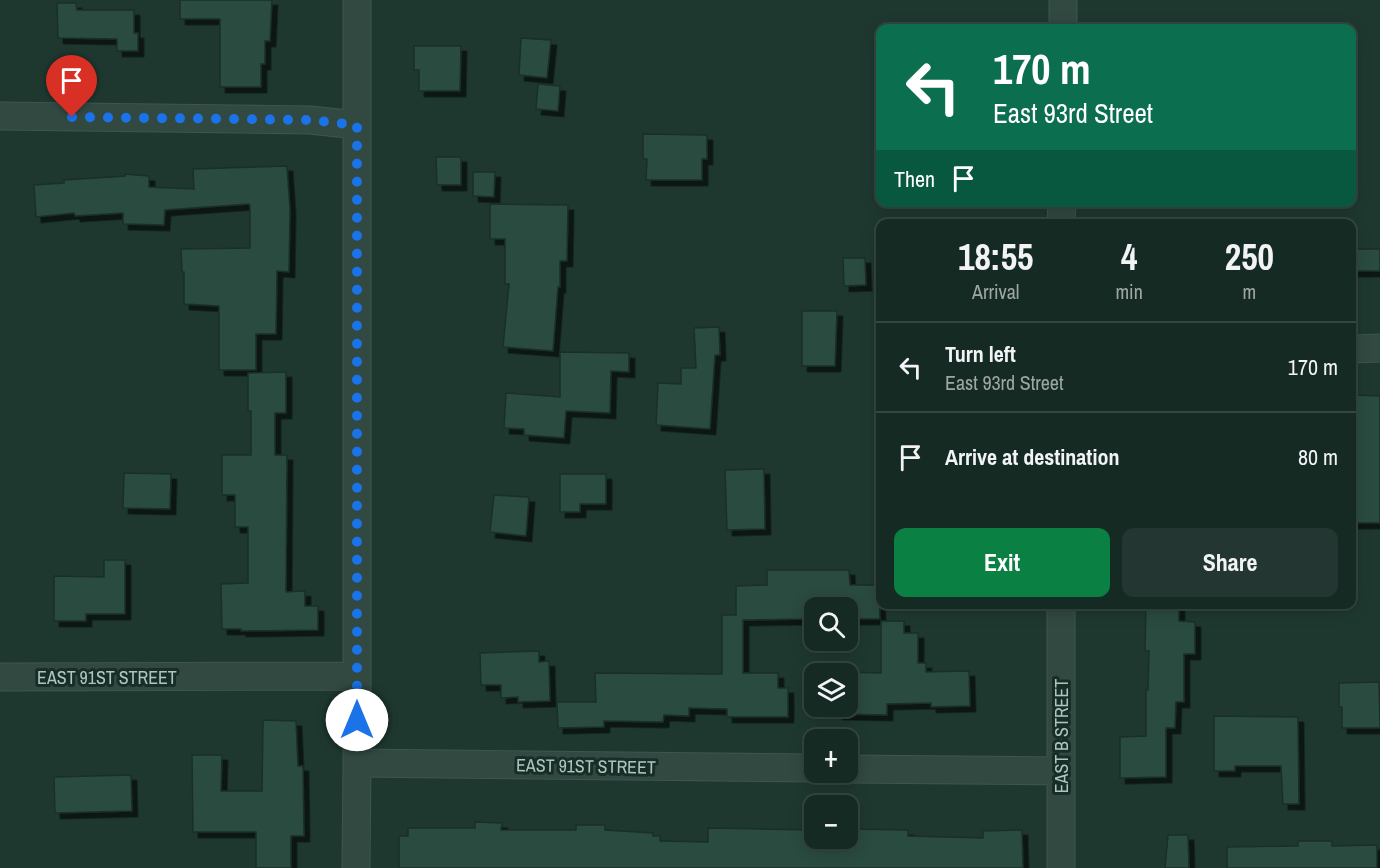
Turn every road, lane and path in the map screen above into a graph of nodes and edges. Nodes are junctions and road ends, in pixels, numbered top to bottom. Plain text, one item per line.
1 (357, 0) edge
2 (1063, 0) edge
3 (1063, 24) edge
4 (0, 116) edge
5 (357, 125) junction
6 (1380, 348) edge
7 (1356, 349) edge
8 (1061, 609) edge
9 (357, 676) junction
10 (0, 677) edge
11 (357, 763) junction
12 (804, 768) edge
13 (858, 769) edge
14 (1061, 771) junction
15 (356, 868) edge
16 (1061, 868) edge

1 - 5 street
2 - 3 street
4 - 5 street
5 - 9 street
6 - 7 street
8 - 14 street, EAST B STREET
9 - 10 street, EAST 91ST STREET
9 - 11 street
11 - 12 street, EAST 91ST STREET
11 - 15 street
13 - 14 street
14 - 16 street, EAST B STREET

